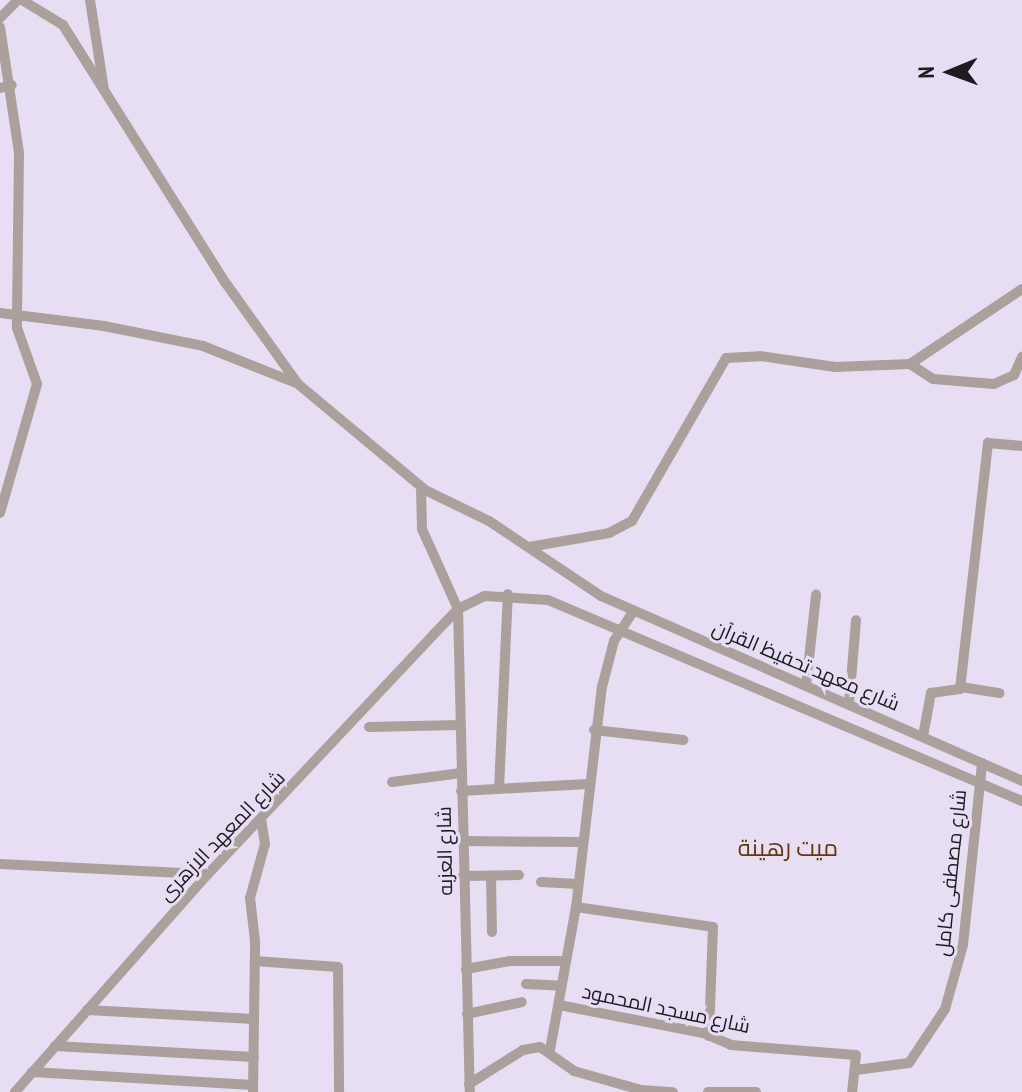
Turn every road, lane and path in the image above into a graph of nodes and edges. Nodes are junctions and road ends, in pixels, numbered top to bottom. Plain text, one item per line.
1 (20, 0) edge
2 (90, 0) edge
3 (0, 18) edge
4 (0, 27) edge
5 (3, 57) edge
6 (12, 85) junction
7 (0, 88) edge
8 (105, 94) junction
9 (1022, 289) edge
10 (0, 313) edge
11 (16, 315) junction
12 (1022, 357) edge
13 (910, 364) junction
14 (298, 384) junction
15 (1022, 446) edge
16 (421, 488) junction
17 (0, 513) edge
18 (529, 547) junction
19 (508, 594) junction
20 (816, 595) dead end
21 (458, 609) junction
22 (633, 612) junction
23 (856, 620) dead end
24 (619, 629) junction
25 (806, 686) junction
26 (961, 687) junction
27 (1000, 693) dead end
28 (849, 704) junction
29 (460, 725) junction
30 (369, 727) dead end
31 (594, 730) junction
32 (923, 736) junction
33 (683, 740) dead end
34 (982, 763) junction
35 (461, 773) junction
36 (979, 781) junction
37 (1022, 781) edge
38 (392, 782) dead end
39 (588, 784) junction
40 (499, 789) junction
41 (461, 791) junction
42 (1022, 801) edge
43 (261, 819) junction
44 (462, 841) junction
45 (583, 842) junction
46 (0, 864) edge
47 (208, 874) junction
48 (519, 875) dead end
49 (463, 876) junction
50 (491, 876) junction
51 (541, 882) dead end
52 (578, 884) junction
53 (576, 907) junction
54 (492, 932) dead end
55 (255, 961) junction
56 (565, 961) junction
57 (466, 969) junction
58 (526, 984) dead end
59 (561, 986) junction
60 (522, 1002) dead end
61 (559, 1005) junction
62 (87, 1010) junction
63 (467, 1014) junction
64 (254, 1019) junction
65 (709, 1036) junction
66 (55, 1046) junction
67 (550, 1050) junction
68 (254, 1057) junction
69 (857, 1065) junction
70 (32, 1072) junction
71 (253, 1088) edge
72 (470, 1088) edge
73 (652, 1091) edge
74 (15, 1092) edge
75 (339, 1092) edge
76 (673, 1092) edge
77 (708, 1092) edge
78 (722, 1092) edge
79 (756, 1092) edge
80 (852, 1092) edge

1 - 3 street
1 - 8 street
2 - 8 street
4 - 5 street
5 - 6 street
6 - 7 street
6 - 11 street
8 - 14 street
9 - 13 street
10 - 11 street
11 - 14 street
11 - 17 street
12 - 13 street
13 - 18 street
14 - 16 street, شارع معهد تحفيظ القرآن
15 - 26 street
16 - 18 street, شارع معهد تحفيظ القرآن
16 - 21 street
18 - 22 street, شارع معهد تحفيظ القرآن
19 - 21 street
19 - 24 street
19 - 40 street
20 - 25 street
21 - 29 street, شارع العزبه
21 - 43 street, شارع المعهد الازهرى
22 - 24 street
22 - 25 street, شارع معهد تحفيظ القرآن
23 - 28 street
24 - 31 street
24 - 36 street
25 - 28 street, شارع معهد تحفيظ القرآن
26 - 27 street
26 - 32 street
28 - 32 street, شارع معهد تحفيظ القرآن
29 - 30 street
29 - 35 street, شارع العزبه
31 - 33 street
31 - 39 street
32 - 34 street, شارع معهد تحفيظ القرآن
34 - 36 street, شارع مصطفى كامل
34 - 37 street, شارع معهد تحفيظ القرآن
35 - 38 street
35 - 41 street, شارع العزبه
36 - 42 street
36 - 69 street, شارع مصطفى كامل
39 - 40 street
39 - 45 street
40 - 41 street
41 - 44 street, شارع العزبه
43 - 47 street, شارع المعهد الازهرى
43 - 55 street
44 - 45 street
44 - 49 street, شارع العزبه
45 - 52 street
46 - 47 street
47 - 62 street, شارع المعهد الازهرى
48 - 50 street
49 - 50 street
49 - 57 street, شارع العزبه
50 - 54 street
51 - 52 street
52 - 53 street
53 - 56 street
53 - 65 street
55 - 64 street
55 - 75 street
56 - 57 street
56 - 59 street
57 - 63 street, شارع العزبه
58 - 59 street
59 - 61 street
60 - 63 street
61 - 65 street, شارع مسجد المحمود
61 - 67 street
62 - 64 street
62 - 66 street, شارع المعهد الازهرى
63 - 72 street, شارع العزبه
64 - 68 street
65 - 69 street, شارع مسجد المحمود
66 - 68 street
66 - 70 street, شارع المعهد الازهرى
67 - 72 street
67 - 73 street
68 - 71 street
69 - 80 street
70 - 71 street
70 - 74 street, شارع المعهد الازهرى
73 - 76 street
77 - 78 street
78 - 79 street

